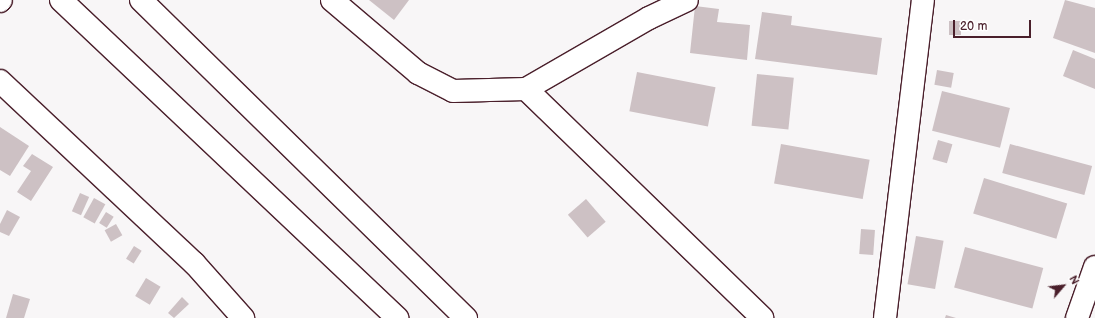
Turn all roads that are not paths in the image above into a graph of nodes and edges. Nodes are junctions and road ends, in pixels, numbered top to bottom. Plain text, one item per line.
1 (61, 0) edge
2 (141, 0) edge
3 (332, 0) edge
4 (687, 0) edge
5 (923, 0) edge
6 (0, 81) edge
7 (526, 89) junction
8 (1095, 268) edge
9 (243, 318) edge
10 (397, 318) edge
11 (466, 318) edge
12 (762, 318) edge
13 (885, 318) edge
14 (1077, 318) edge

1 - 10 main road
2 - 11 main road
3 - 7 main road
4 - 7 main road
5 - 13 main road
6 - 9 main road
7 - 12 main road
8 - 14 main road

